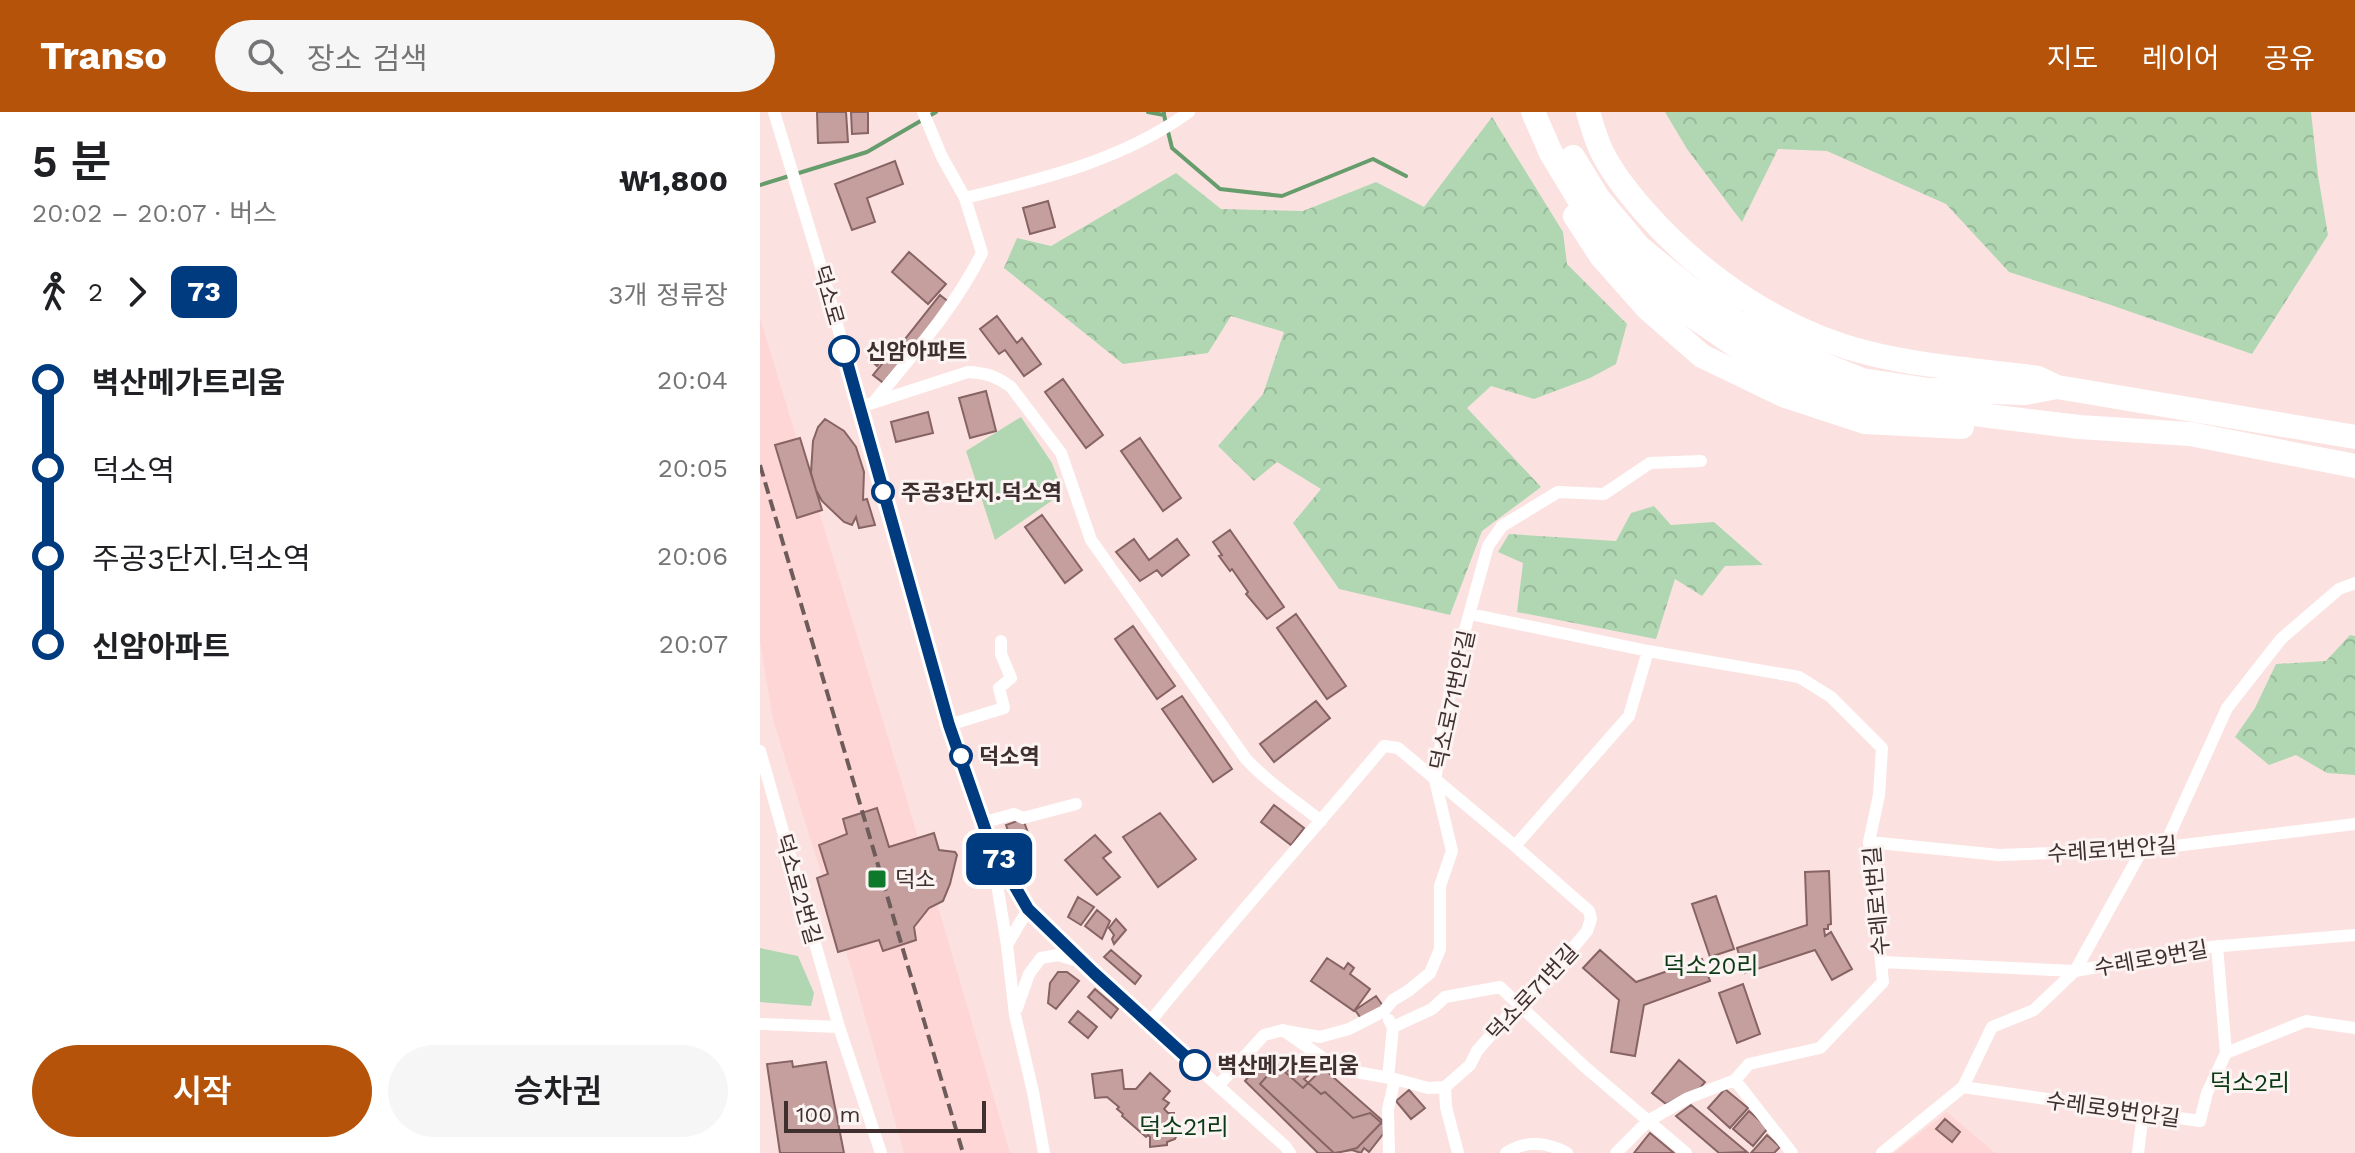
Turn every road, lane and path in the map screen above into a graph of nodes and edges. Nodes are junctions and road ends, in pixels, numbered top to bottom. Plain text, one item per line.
1 (774, 112) edge
2 (923, 112) edge
3 (1189, 112) edge
4 (1519, 112) edge
5 (1533, 112) edge
6 (1551, 112) edge
7 (1588, 112) edge
8 (965, 198) junction
9 (2057, 387) junction
10 (874, 402) junction
11 (860, 407) junction
12 (2079, 427) junction
13 (2355, 437) edge
14 (1701, 461) dead end
15 (2355, 466) edge
16 (2355, 583) edge
17 (1470, 614) junction
18 (1001, 641) dead end
19 (1648, 651) junction
20 (949, 725) junction
21 (760, 751) edge
22 (1435, 780) junction
23 (1076, 804) dead end
24 (1321, 821) junction
25 (985, 822) junction
26 (2355, 824) edge
27 (1869, 842) junction
28 (990, 843) junction
29 (1515, 846) junction
30 (2164, 847) junction
31 (2142, 850) junction
32 (1028, 909) junction
33 (2355, 935) edge
34 (1007, 945) junction
35 (2217, 946) junction
36 (1083, 962) junction
37 (1882, 962) junction
38 (2075, 971) junction
39 (1522, 1009) junction
40 (1384, 1011) junction
41 (1015, 1015) junction
42 (1149, 1023) junction
43 (760, 1024) edge
44 (839, 1027) junction
45 (1393, 1027) junction
46 (2355, 1028) edge
47 (1283, 1030) junction
48 (2226, 1053) junction
49 (1391, 1078) junction
50 (1735, 1080) junction
51 (1218, 1086) junction
52 (1445, 1087) junction
53 (1963, 1087) junction
54 (2143, 1114) junction
55 (1648, 1121) junction
56 (881, 1153) edge
57 (1044, 1153) edge
58 (1290, 1153) edge
59 (1389, 1153) edge
60 (1458, 1153) edge
61 (1506, 1153) edge
62 (1567, 1153) edge
63 (1616, 1153) edge
64 (1686, 1153) edge
65 (1792, 1153) edge
66 (1882, 1153) edge
67 (2138, 1153) edge

1 - 11 street, 덕소로
2 - 8 street
3 - 8 street
4 - 12 highway
5 - 12 highway
6 - 9 highway
7 - 9 highway
8 - 10 street
9 - 13 highway
10 - 11 street
10 - 24 street
11 - 20 street, 덕소로
12 - 15 highway
14 - 17 street, 덕소로71번안길
16 - 30 street
17 - 19 street, 수레로1번길
17 - 22 street, 덕소로71번안길
18 - 20 street
19 - 27 street, 수레로1번길
19 - 29 street
20 - 25 street, 덕소로
21 - 44 street, 덕소로2번길
22 - 24 street
22 - 29 street
22 - 40 street, 덕소로71번안길
23 - 25 street
24 - 42 street
25 - 28 street, 덕소로
26 - 30 street, 수레로1번안길
27 - 31 street, 수레로1번안길
27 - 37 street, 수레로1번길
28 - 32 street, 덕소로
28 - 34 street
29 - 39 street, 덕소로71번길
30 - 31 street, 수레로1번안길
31 - 38 street
32 - 34 street
32 - 36 street, 덕소로
33 - 35 street, 수레로9번길
34 - 41 street
35 - 38 street, 수레로9번길
35 - 48 street
36 - 41 street
36 - 42 street, 덕소로
37 - 38 street
37 - 50 street, 수레로1번길
38 - 53 street, 수레로9번길
39 - 45 street
39 - 52 street, 덕소로71번길
39 - 55 street
40 - 45 street
40 - 47 street, 덕소로71번안길
41 - 57 street
42 - 51 street, 덕소로
43 - 44 street
44 - 56 street, 덕소로2번길
45 - 49 street
46 - 48 street
47 - 49 street
47 - 51 street
48 - 54 street, 수레로9번안길
49 - 52 street
49 - 59 street
50 - 55 street, 수레로1번길
50 - 65 street
51 - 58 street, 덕소로
52 - 60 street
53 - 54 street, 수레로9번안길
53 - 66 street, 수레로9번길
54 - 67 street
55 - 63 street, 수레로1번길
55 - 64 street
61 - 62 street

